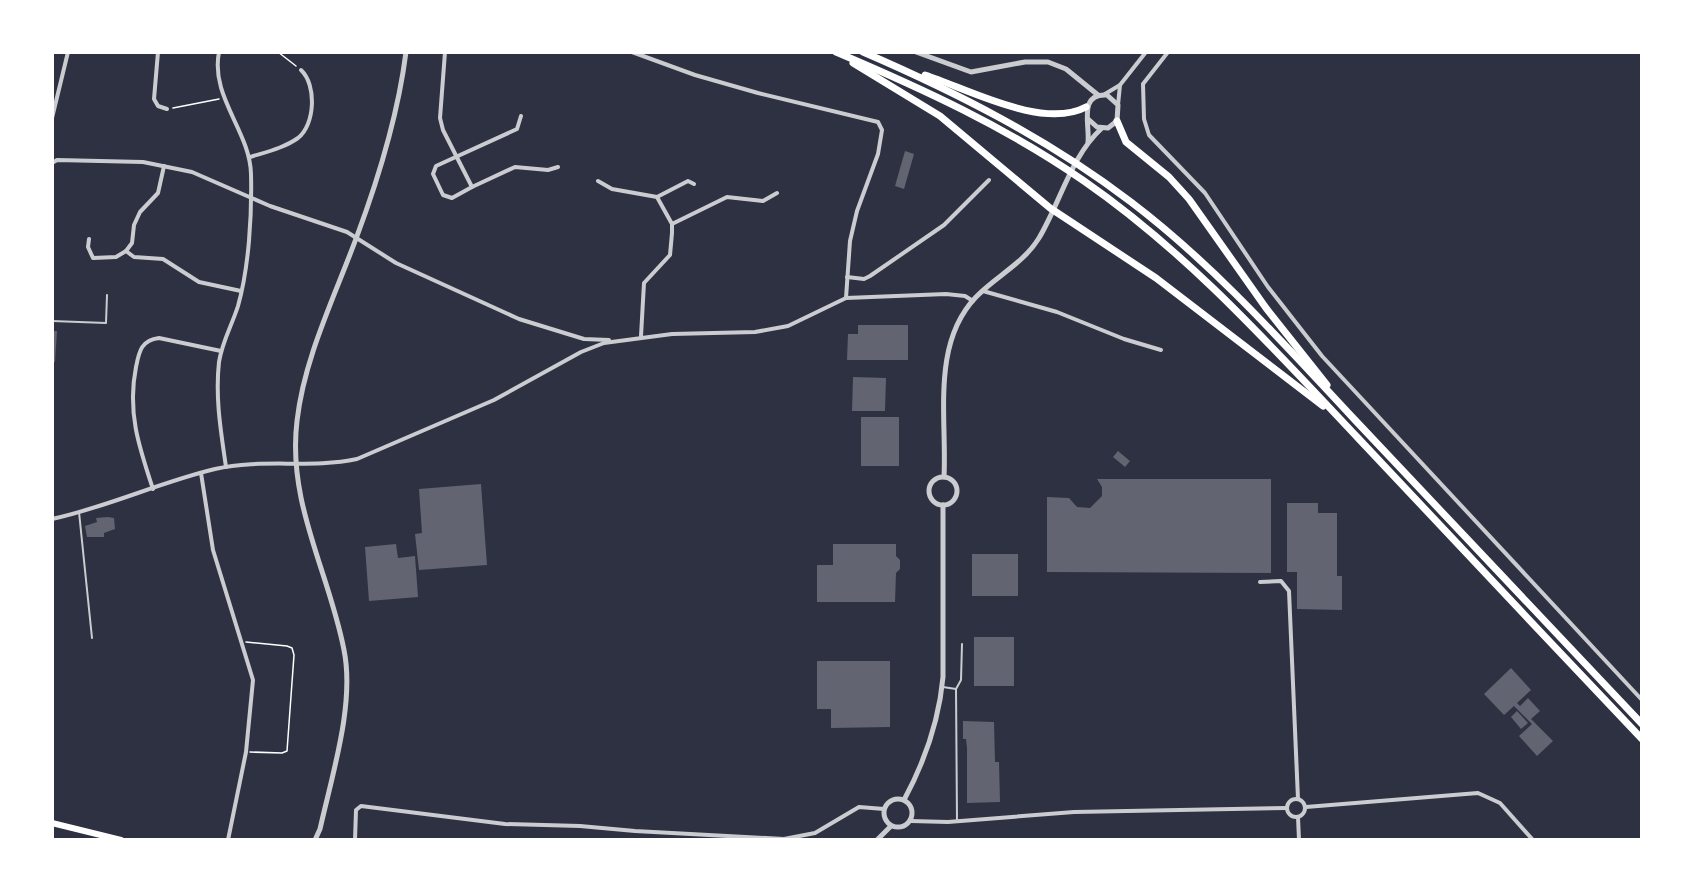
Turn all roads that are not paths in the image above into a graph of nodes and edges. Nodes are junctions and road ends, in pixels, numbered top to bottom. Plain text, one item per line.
1 (68, 52) edge
2 (158, 52) edge
3 (219, 52) edge
4 (406, 52) edge
5 (445, 52) edge
6 (632, 52) edge
7 (863, 52) edge
8 (916, 52) edge
9 (1146, 52) edge
10 (1168, 52) edge
11 (838, 53) edge
12 (891, 64) junction
13 (301, 70) road end
14 (1083, 83) junction
15 (1120, 85) junction
16 (1100, 95) junction
17 (1088, 104) junction
18 (1118, 105) junction
19 (167, 109) road end
20 (521, 116) dead end
21 (52, 118) edge
22 (1088, 120) junction
23 (1117, 121) junction
24 (1102, 128) junction
25 (1088, 142) junction
26 (456, 156) junction
27 (250, 157) junction
28 (52, 163) edge
29 (164, 166) junction
30 (558, 167) dead end
31 (989, 180) dead end
32 (598, 181) dead end
33 (694, 184) dead end
34 (472, 187) junction
35 (777, 193) dead end
36 (657, 197) junction
37 (252, 198) junction
38 (1054, 210) junction
39 (672, 224) junction
40 (356, 237) junction
41 (89, 239) dead end
42 (126, 251) junction
43 (847, 277) junction
44 (241, 291) junction
45 (983, 291) junction
46 (107, 295) dead end
47 (846, 298) junction
48 (973, 301) junction
49 (52, 321) edge
50 (642, 336) junction
51 (584, 339) junction
52 (615, 340) junction
53 (590, 348) junction
54 (1161, 350) dead end
55 (221, 351) junction
56 (1349, 413) junction
57 (1337, 416) junction
58 (294, 462) junction
59 (226, 467) junction
60 (201, 473) junction
61 (944, 477) junction
62 (153, 489) junction
63 (943, 506) junction
64 (80, 512) junction
65 (52, 519) edge
66 (1260, 582) dead end
67 (92, 638) dead end
68 (962, 644) dead end
69 (942, 687) junction
70 (956, 690) junction
71 (1641, 700) edge
72 (1641, 724) edge
73 (1641, 739) edge
74 (1298, 799) junction
75 (904, 800) junction
76 (1306, 807) junction
77 (1287, 808) junction
78 (884, 809) junction
79 (1298, 817) junction
80 (911, 821) junction
81 (957, 821) junction
82 (52, 823) edge
83 (891, 826) junction
84 (320, 829) junction
85 (121, 840) edge
86 (228, 840) edge
87 (315, 840) edge
88 (320, 840) edge
89 (355, 840) edge
90 (878, 840) edge
91 (1299, 840) edge
92 (1533, 840) edge

1 - 21 street
2 - 19 street
3 - 27 street
4 - 40 street
5 - 26 street
6 - 43 street
7 - 12 highway
8 - 14 street
9 - 15 street
10 - 71 street
11 - 38 highway
11 - 57 highway
12 - 17 highway
12 - 56 highway
13 - 27 street
14 - 16 street
14 - 17 street
15 - 16 street
15 - 18 street
16 - 17 street
16 - 18 street
17 - 22 street
18 - 23 street
20 - 26 street
22 - 24 street
22 - 25 street
23 - 24 street
23 - 56 highway
24 - 25 street
25 - 38 street
26 - 34 street
26 - 34 street
27 - 37 street
28 - 29 street
29 - 37 street
29 - 42 street
30 - 34 street
31 - 43 street
32 - 36 street
33 - 36 street
35 - 39 street
36 - 39 street
37 - 40 street
37 - 44 street
38 - 45 street
38 - 57 highway
39 - 50 street
40 - 51 street
40 - 58 street
41 - 42 street
42 - 44 street
43 - 47 street
44 - 55 street
45 - 48 street
45 - 54 street
46 - 49 lane
47 - 48 street
47 - 50 street
48 - 61 street
50 - 52 street
51 - 52 street
51 - 53 street
52 - 53 street
53 - 58 street
55 - 59 street
55 - 62 street
56 - 72 highway
57 - 73 highway
58 - 59 street
58 - 84 street
59 - 60 street
60 - 62 street
60 - 86 street
61 - 63 street
61 - 63 street
62 - 64 street
63 - 69 street
64 - 65 street
64 - 67 lane
66 - 74 street
68 - 70 lane
69 - 70 lane
69 - 75 street
70 - 81 lane
74 - 76 street
74 - 77 street
75 - 78 street
75 - 80 street
76 - 79 street
76 - 92 street
77 - 79 street
77 - 81 street
78 - 83 street
78 - 89 street
79 - 91 street
80 - 81 street
80 - 83 street
82 - 85 main road
83 - 90 street
84 - 87 street
84 - 88 street

